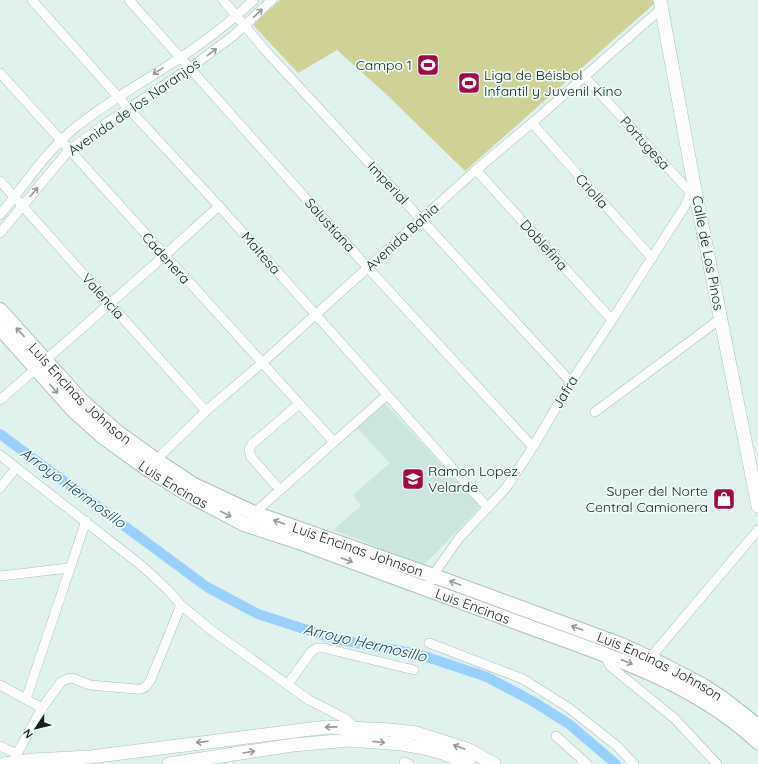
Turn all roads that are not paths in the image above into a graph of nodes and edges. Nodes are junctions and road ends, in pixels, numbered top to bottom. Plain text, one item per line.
1 (32, 0) edge
2 (129, 0) edge
3 (223, 0) edge
4 (254, 0) edge
5 (272, 0) edge
6 (661, 4) edge
7 (236, 16) junction
8 (244, 26) junction
9 (180, 58) junction
10 (190, 68) junction
11 (0, 73) edge
12 (584, 76) junction
13 (118, 96) junction
14 (129, 109) junction
15 (532, 123) junction
16 (60, 140) junction
17 (69, 150) junction
18 (476, 170) junction
19 (0, 181) edge
20 (693, 191) junction
21 (14, 197) junction
22 (23, 206) junction
23 (219, 206) junction
24 (0, 215) edge
25 (422, 219) junction
26 (0, 233) edge
27 (164, 256) junction
28 (652, 258) junction
29 (368, 268) junction
30 (110, 303) junction
31 (0, 310) edge
32 (315, 315) junction
33 (720, 319) junction
34 (612, 320) junction
35 (0, 328) edge
36 (262, 363) junction
37 (40, 364) junction
38 (571, 382) junction
39 (387, 395) junction
40 (0, 400) edge
41 (298, 404) junction
42 (206, 411) junction
43 (595, 412) dead end
44 (334, 442) junction
45 (533, 447) junction
46 (0, 455) edge
47 (151, 464) junction
48 (16, 468) junction
49 (0, 488) edge
50 (280, 490) junction
51 (758, 506) edge
52 (488, 508) junction
53 (254, 513) junction
54 (86, 521) junction
55 (244, 524) junction
56 (758, 530) edge
57 (69, 568) junction
58 (433, 575) junction
59 (0, 576) edge
60 (426, 589) junction
61 (181, 605) junction
62 (429, 643) dead end
63 (604, 654) junction
64 (650, 658) junction
65 (414, 670) dead end
66 (288, 684) junction
67 (0, 685) edge
68 (26, 699) junction
69 (42, 708) junction
70 (758, 726) edge
71 (354, 727) junction
72 (556, 736) dead end
73 (758, 742) edge
74 (0, 746) edge
75 (160, 748) junction
76 (11, 760) edge
77 (163, 764) edge
78 (169, 764) edge
79 (469, 764) edge
80 (494, 764) edge
81 (587, 764) edge
82 (634, 764) edge
83 (717, 764) edge

1 - 13 street, Maltesa
2 - 9 street, Salustiana
3 - 7 street, Imperial
4 - 7 street
8 -> 5 street
6 - 12 street, Avenida Bahia
6 - 20 street, Calle de Los Pinos
7 - 8 street, Imperial
7 - 9 street, Avenida de los Naranjos
10 -> 8 street, Avenida de los Naranjos
8 - 25 street, Imperial
9 - 10 street, Salustiana
9 -> 13 street, Avenida de los Naranjos
10 - 14 street, Avenida de los Naranjos
10 - 29 street, Salustiana
11 - 16 street, Cadenera
12 - 15 street, Avenida Bahia
12 - 20 street, Portugesa
13 - 14 street, Maltesa
13 - 16 street, Avenida de los Naranjos
14 - 17 street, Avenida de los Naranjos
14 - 23 street, Maltesa
15 - 18 street, Avenida Bahia
15 - 28 street, Criolla
16 - 17 street, Cadenera
16 - 21 street, Avenida de los Naranjos
22 -> 17 street, Avenida de los Naranjos
17 - 27 street, Cadenera
18 - 25 street, Avenida Bahia
18 - 34 street, Doblefina
19 - 21 street, Valencia
20 - 28 street, Jafra
20 - 33 street, Calle de Los Pinos
21 - 22 street, Valencia
21 - 24 street, Avenida de los Naranjos
22 - 26 street, Avenida de los Naranjos
22 - 30 street, Valencia
23 - 27 street
23 - 32 street, Maltesa
25 - 29 street, Avenida Bahia
25 - 38 street, Imperial
27 - 30 street
27 - 36 street, Cadenera
28 - 34 street, Jafra
29 - 32 street, Avenida Bahia
29 - 45 street, Salustiana
30 - 37 street
30 - 42 street, Valencia
37 -> 31 main road, Luis Encinas Johnson
32 - 36 street, Avenida Bahia
32 - 39 street, Maltesa
33 - 43 street
33 - 51 street, Calle de Los Pinos
34 - 38 street, Jafra
35 - 37 main road
36 - 41 street, Cadenera
36 - 42 street, Avenida Bahia
37 - 40 street
37 - 47 main road, Luis Encinas Johnson
38 - 45 street, Jafra
39 - 44 street
39 - 52 street, Maltesa
41 - 44 street, Cadenera
41 - 50 street
42 - 47 street, Avenida Bahia
44 - 50 street
45 - 52 street, Jafra
46 - 48 street
47 - 53 main road, Luis Encinas Johnson
47 -> 55 main road, Luis Encinas
48 - 49 street
48 - 54 street
50 - 53 street
52 - 58 street, Jafra
53 - 55 street
58 -> 53 main road, Luis Encinas Johnson
54 - 57 street
54 - 61 street
55 -> 60 main road, Luis Encinas
56 - 64 street
57 - 59 street
57 - 68 street
58 - 60 street, Jafra
64 -> 58 main road, Luis Encinas Johnson
60 - 63 main road, Luis Encinas
61 - 66 street
61 - 69 street
62 - 82 street
63 -> 73 main road, Luis Encinas
63 - 83 street
64 - 70 main road, Luis Encinas Johnson
65 - 66 street
66 - 71 street
67 - 68 street
68 - 69 street
69 - 76 street
71 -> 75 street
80 -> 71 street
72 - 81 street
74 - 76 street
75 - 76 street
75 - 77 street
78 -> 79 street

